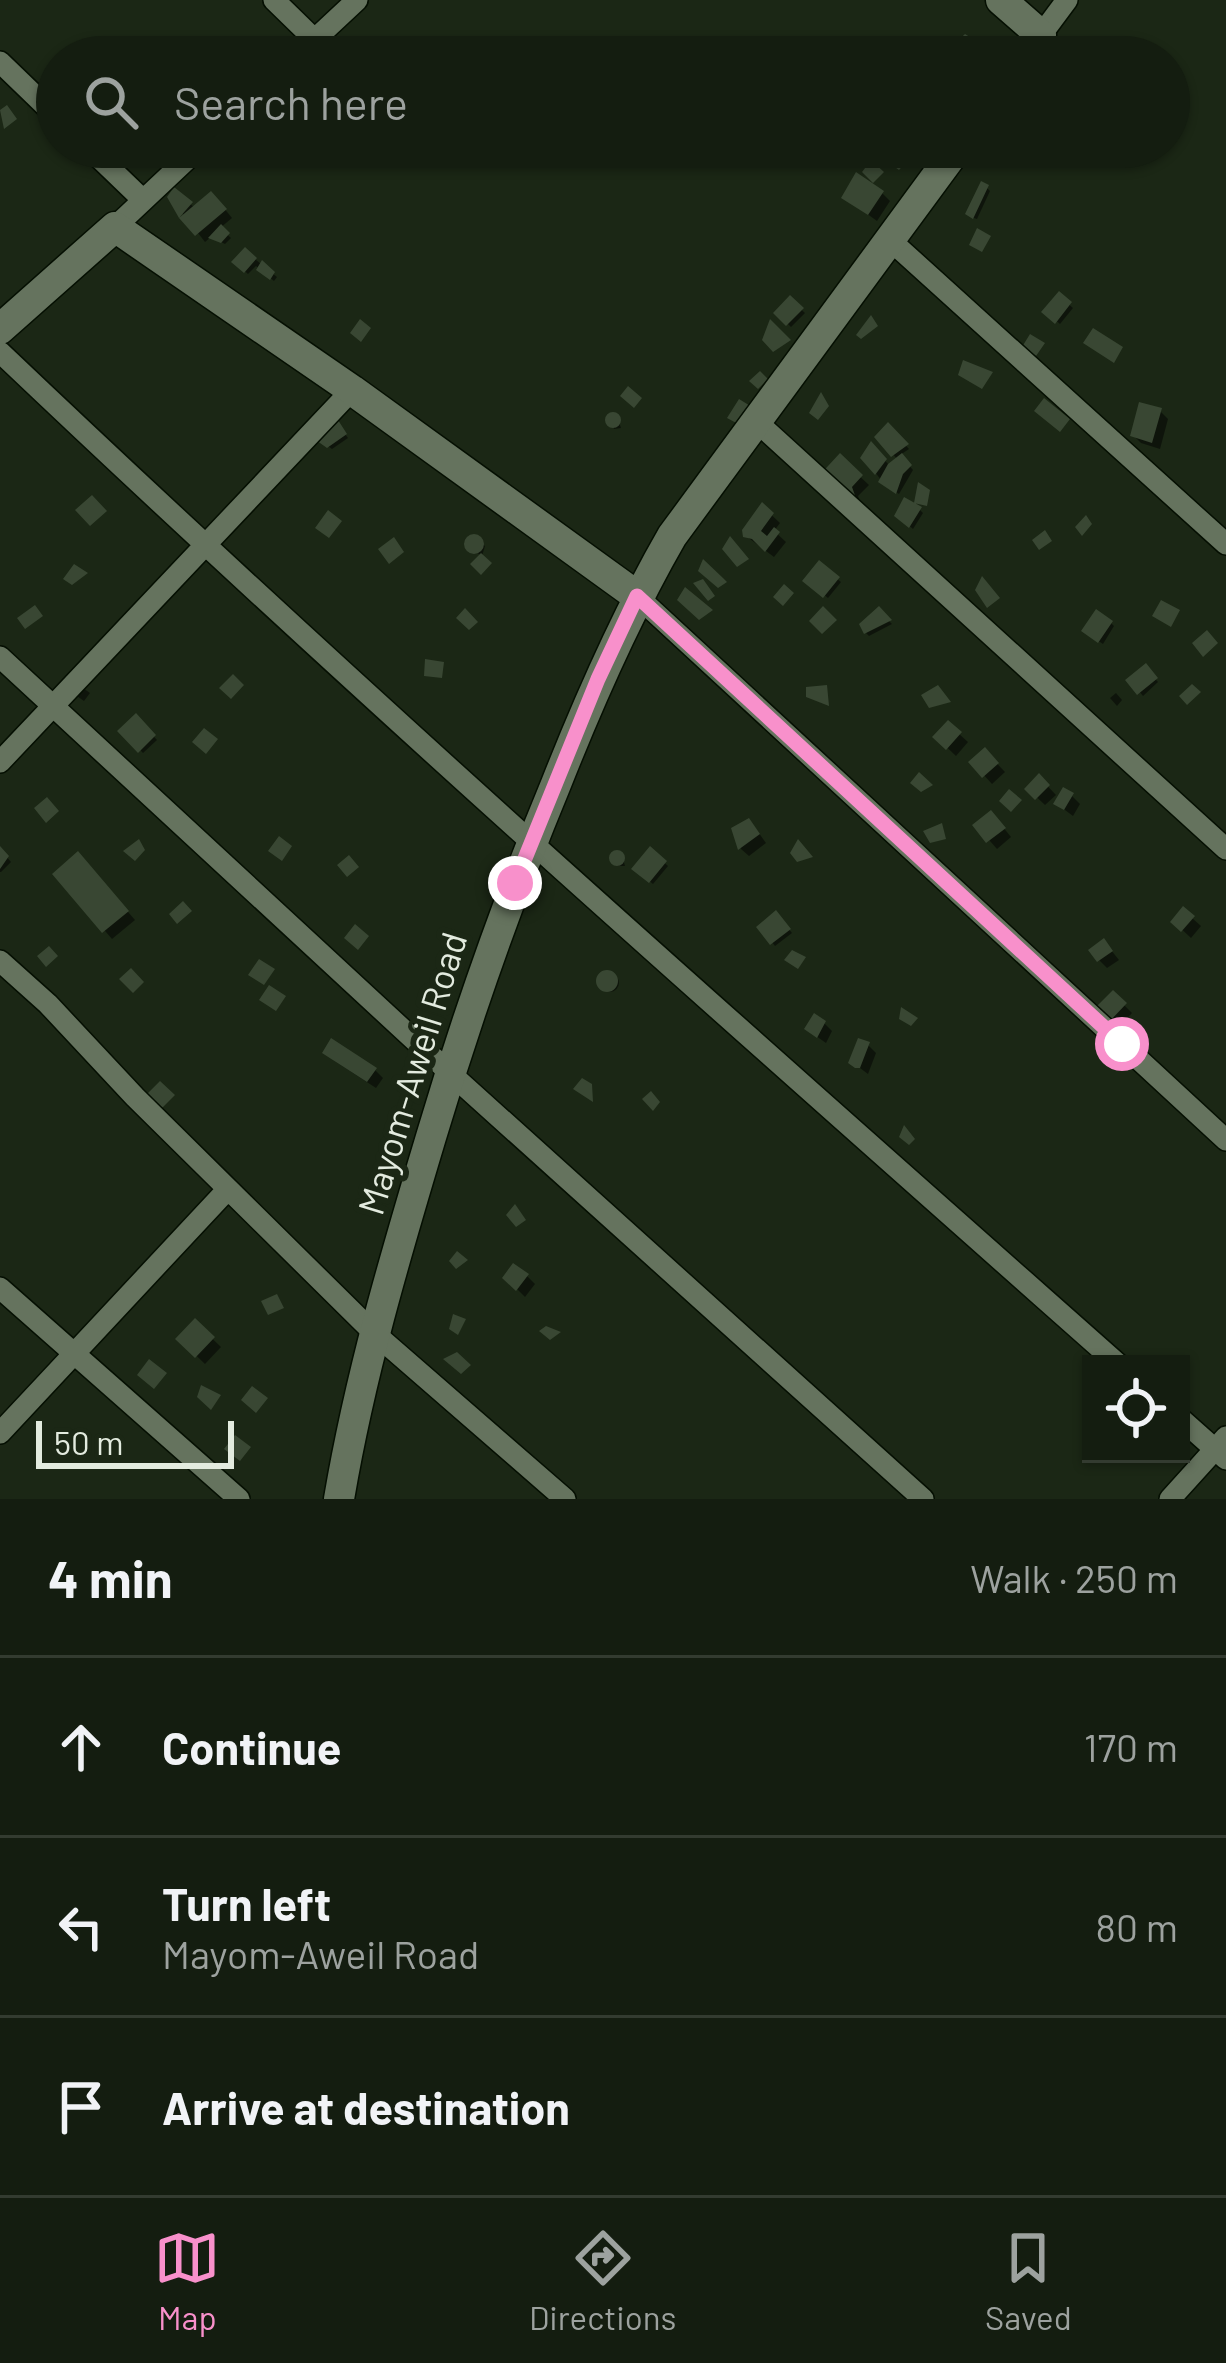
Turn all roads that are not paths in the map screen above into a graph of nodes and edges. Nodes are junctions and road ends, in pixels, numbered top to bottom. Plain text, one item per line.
1 (274, 0) edge
2 (357, 0) edge
3 (1000, 0) edge
4 (1066, 0) edge
5 (311, 36) edge
6 (319, 36) edge
7 (1026, 36) edge
8 (1040, 36) edge
9 (0, 62) edge
10 (36, 97) edge
11 (110, 168) edge
12 (177, 168) edge
13 (943, 168) edge
14 (143, 200) junction
15 (115, 227) junction
16 (890, 240) junction
17 (0, 329) edge
18 (0, 352) edge
19 (352, 390) junction
20 (757, 422) junction
21 (1226, 544) edge
22 (204, 546) junction
23 (637, 596) junction
24 (0, 657) edge
25 (54, 706) junction
26 (0, 762) edge
27 (531, 844) junction
28 (1226, 848) edge
29 (0, 961) edge
30 (450, 1073) junction
31 (1226, 1140) edge
32 (228, 1189) junction
33 (0, 1288) edge
34 (373, 1332) junction
35 (74, 1354) junction
36 (1108, 1355) edge
37 (1190, 1425) edge
38 (0, 1433) edge
39 (1222, 1448) edge
40 (238, 1499) edge
41 (339, 1499) edge
42 (565, 1499) edge
43 (923, 1499) edge
44 (1170, 1499) edge

1 - 5 street
2 - 6 street
3 - 7 main road
4 - 8 street
9 - 10 street
11 - 14 street
12 - 14 street
13 - 16 main road, Mayom-Aweil Road
14 - 15 street
15 - 17 main road
15 - 19 main road
16 - 20 main road, Mayom-Aweil Road
16 - 21 street
18 - 22 street
19 - 22 street
19 - 23 main road
20 - 23 main road, Mayom-Aweil Road
20 - 28 street
22 - 25 street
22 - 27 street
23 - 27 main road, Mayom-Aweil Road
23 - 31 street
24 - 25 street
25 - 26 street
25 - 30 street
27 - 30 main road, Mayom-Aweil Road
27 - 36 street
29 - 32 street
30 - 34 main road, Mayom-Aweil Road
30 - 43 street
32 - 34 street
32 - 35 street
33 - 35 street
34 - 41 main road, Mayom-Aweil Road
34 - 42 street
35 - 38 street
35 - 40 street
37 - 39 street
39 - 44 street

